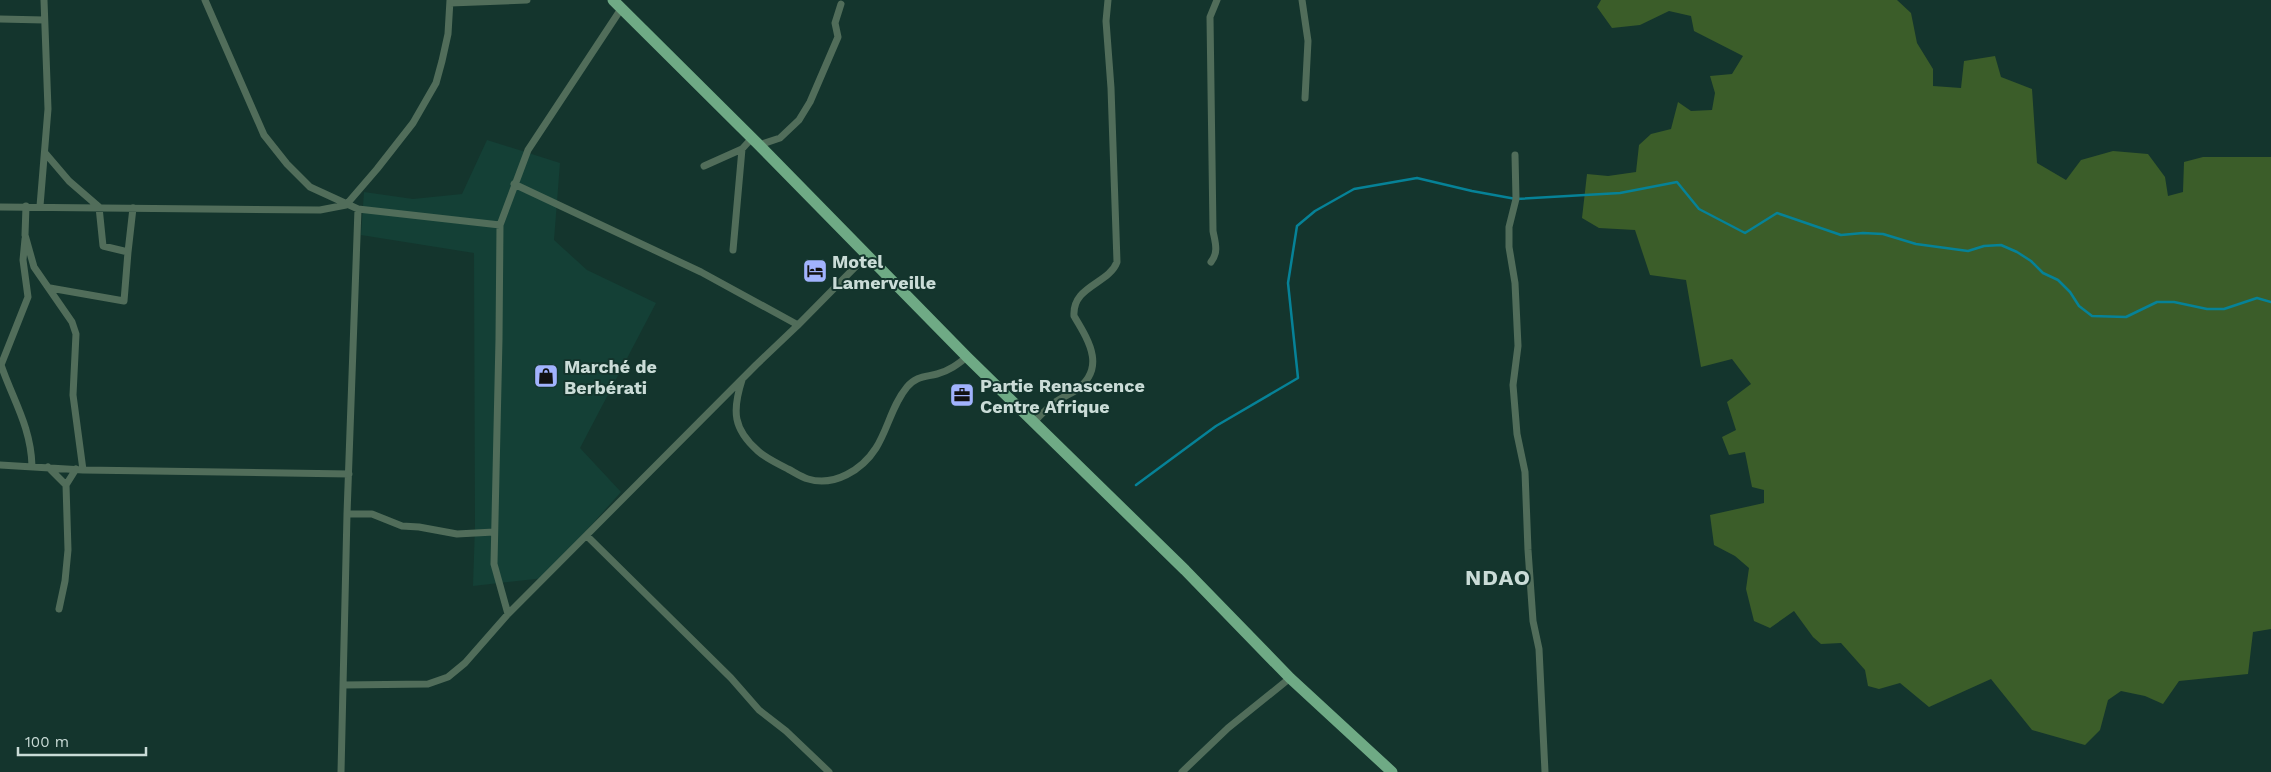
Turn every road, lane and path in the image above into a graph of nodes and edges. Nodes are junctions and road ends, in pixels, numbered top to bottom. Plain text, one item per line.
1 (44, 0) edge
2 (205, 0) edge
3 (527, 0) edge
4 (613, 0) edge
5 (1108, 0) edge
6 (1217, 0) edge
7 (1302, 0) edge
8 (450, 2) edge
9 (841, 4) dead end
10 (621, 9) junction
11 (0, 19) edge
12 (44, 20) junction
13 (1304, 98) dead end
14 (756, 141) junction
15 (742, 149) junction
16 (46, 154) junction
17 (1515, 155) dead end
18 (704, 166) dead end
19 (514, 184) junction
20 (346, 205) junction
21 (26, 206) junction
22 (40, 206) junction
23 (0, 207) edge
24 (99, 207) junction
25 (133, 208) junction
26 (358, 209) junction
27 (500, 225) junction
28 (25, 235) junction
29 (734, 250) dead end
30 (128, 252) junction
31 (866, 256) junction
32 (1211, 262) dead end
33 (50, 288) junction
34 (798, 325) junction
35 (967, 357) junction
36 (742, 378) junction
37 (1034, 422) junction
38 (0, 465) edge
39 (32, 466) junction
40 (48, 467) junction
41 (80, 469) junction
42 (348, 474) junction
43 (66, 485) junction
44 (347, 514) junction
45 (494, 532) junction
46 (587, 536) junction
47 (59, 609) dead end
48 (508, 614) junction
49 (1290, 678) junction
50 (343, 685) junction
51 (341, 772) edge
52 (829, 772) edge
53 (1182, 772) edge
54 (1392, 772) edge
55 (1546, 772) edge

1 - 12 street
2 - 20 street
3 - 8 street
4 - 10 main road
5 - 37 street
6 - 32 street
7 - 13 street
8 - 20 street
9 - 14 street
10 - 14 main road
10 - 19 street
11 - 12 street
12 - 16 street
14 - 15 street
14 - 31 main road
15 - 18 street
15 - 29 street
16 - 22 street
16 - 24 street
17 - 55 street
19 - 27 street
19 - 34 street
20 - 25 street
20 - 26 street
21 - 22 street
21 - 23 street
21 - 28 street
22 - 24 street
24 - 25 street
24 - 30 street
25 - 30 street
26 - 27 street
26 - 42 street
27 - 45 street
28 - 33 street
28 - 39 street
30 - 33 street
31 - 34 street
31 - 35 main road
33 - 41 street
34 - 36 street
35 - 36 street
35 - 37 main road
36 - 46 street
37 - 49 main road
38 - 39 street
39 - 40 street
40 - 41 street
40 - 43 street
41 - 42 street
41 - 43 street
42 - 44 street
43 - 47 street
44 - 45 street
44 - 50 street
45 - 48 street
46 - 48 street
46 - 52 street
48 - 50 street
49 - 53 street
49 - 54 main road
50 - 51 street

